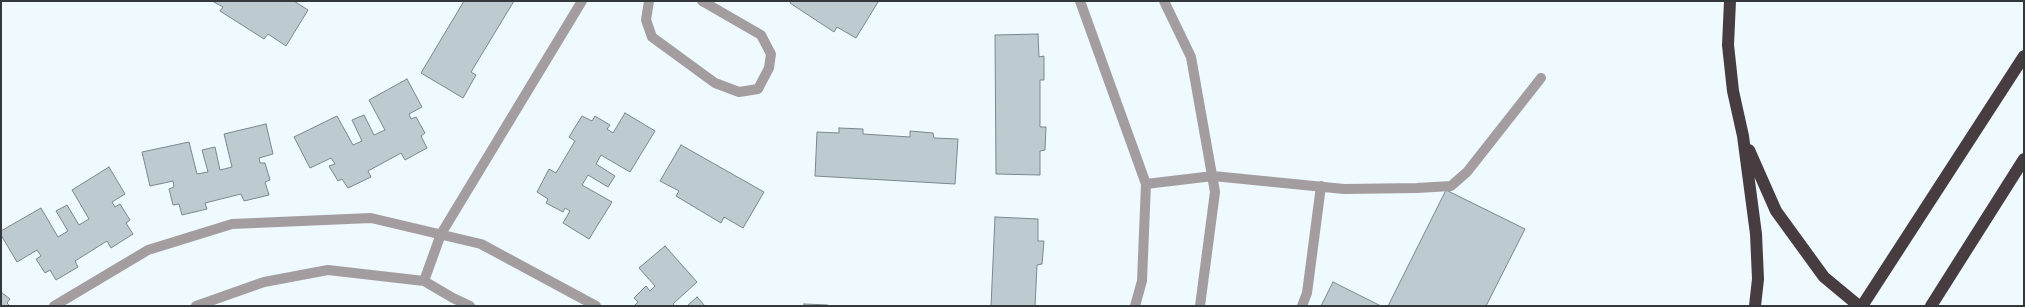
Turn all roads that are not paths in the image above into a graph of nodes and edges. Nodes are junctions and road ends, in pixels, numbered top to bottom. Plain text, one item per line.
1 (582, 1) edge
2 (649, 1) edge
3 (702, 1) edge
4 (1080, 1) edge
5 (1164, 1) edge
6 (1730, 1) edge
7 (2024, 56) edge
8 (1541, 78) dead end
9 (1743, 136) junction
10 (2024, 159) edge
11 (1213, 176) junction
12 (1146, 184) junction
13 (1321, 186) junction
14 (440, 234) junction
15 (424, 281) junction
16 (54, 306) edge
17 (196, 306) edge
18 (470, 306) edge
19 (596, 306) edge
20 (1135, 306) edge
21 (1200, 306) edge
22 (1302, 306) edge
23 (1755, 306) edge
24 (1860, 306) edge
25 (1931, 306) edge

1 - 14 street
2 - 3 street
4 - 12 street
5 - 11 street
6 - 9 highway
7 - 24 highway
8 - 13 street
9 - 23 highway
9 - 24 highway
10 - 25 highway
11 - 12 street
11 - 13 street
11 - 21 street
12 - 20 street
13 - 22 street
14 - 15 street
14 - 16 street
14 - 19 street
15 - 17 street
15 - 18 street

